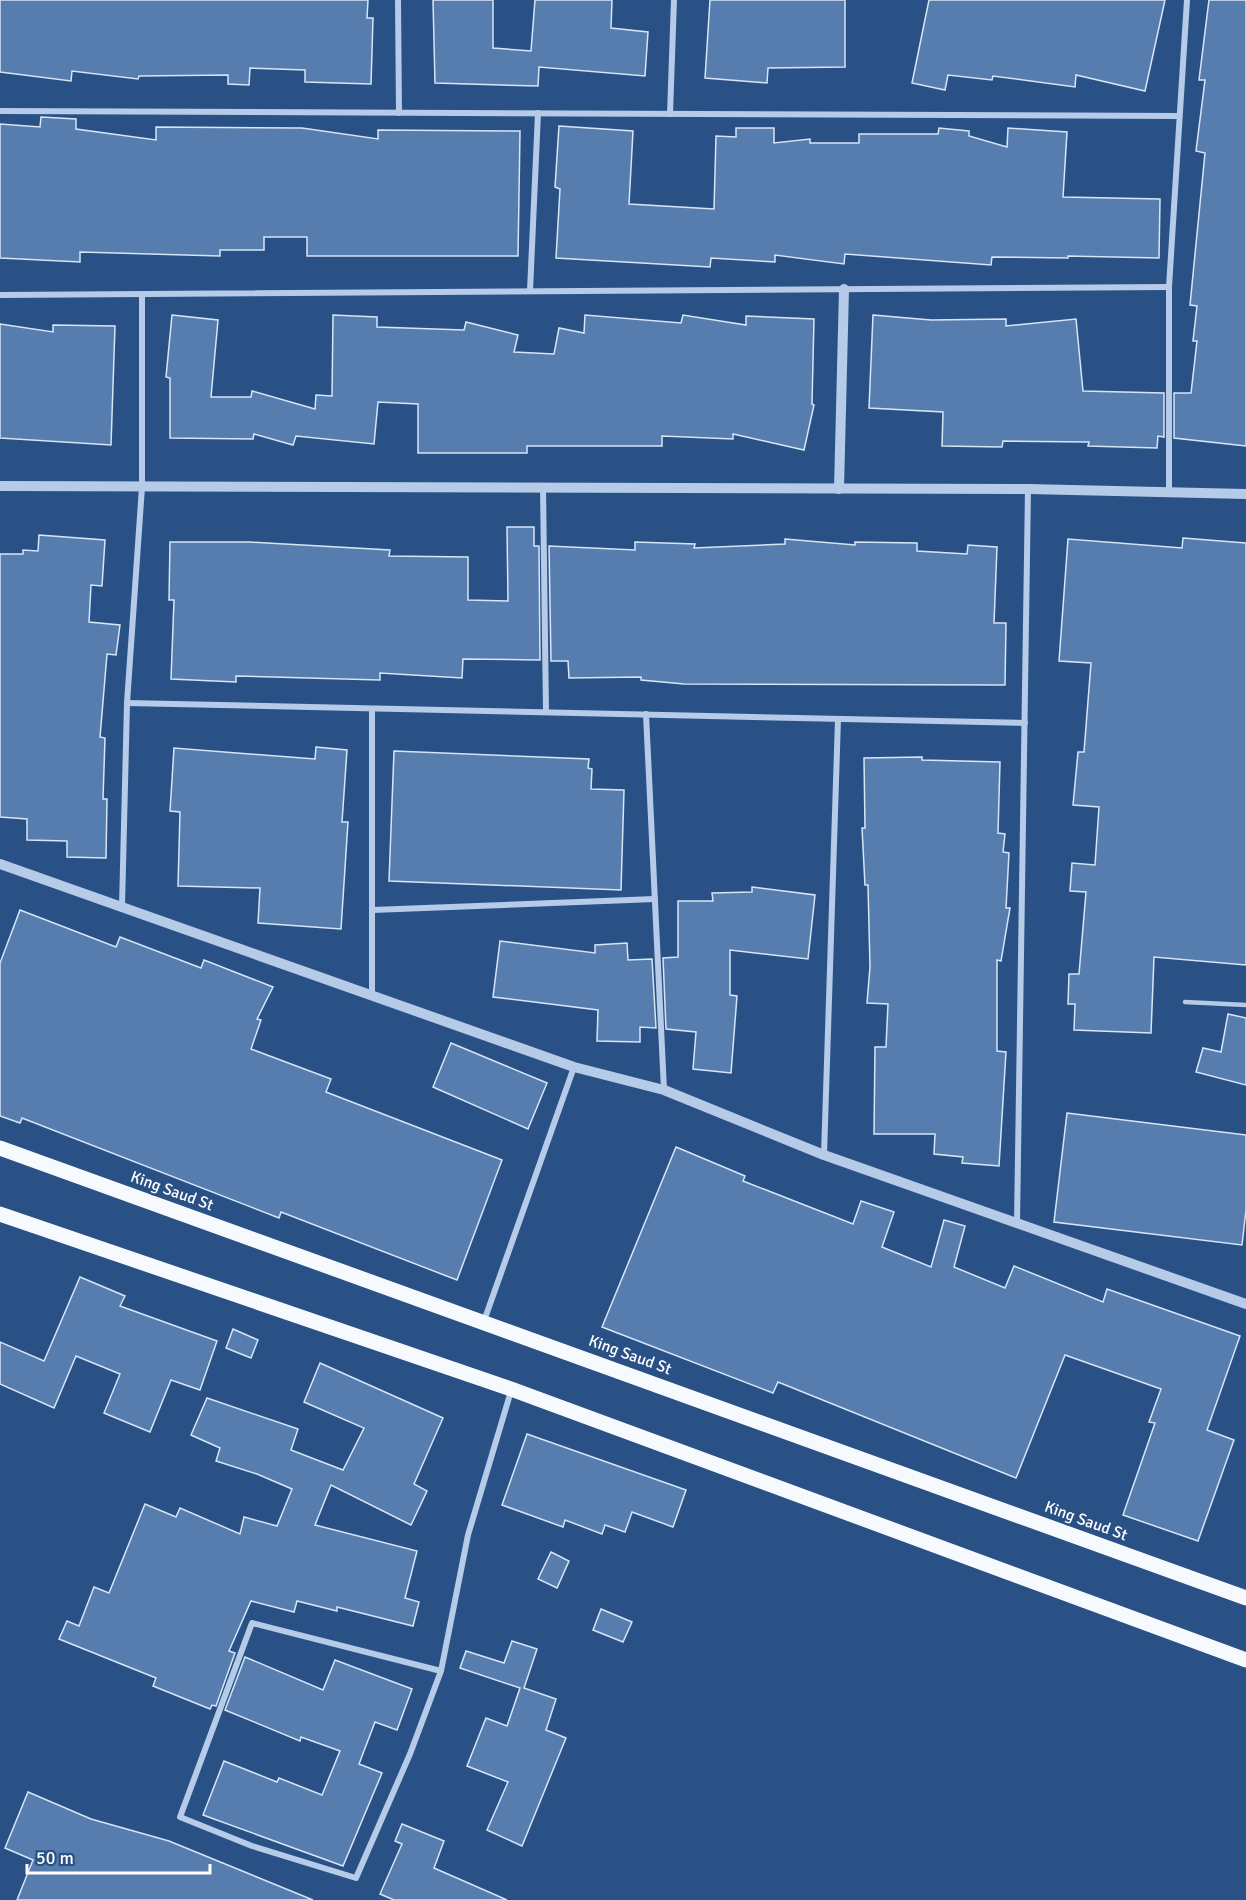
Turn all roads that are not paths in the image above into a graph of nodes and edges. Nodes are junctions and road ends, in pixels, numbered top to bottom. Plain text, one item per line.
1 (398, 0) edge
2 (674, 0) edge
3 (1187, 0) edge
4 (0, 111) edge
5 (399, 112) junction
6 (537, 113) junction
7 (670, 114) junction
8 (1178, 116) junction
9 (1169, 287) junction
10 (844, 289) junction
11 (530, 291) junction
12 (142, 294) junction
13 (0, 295) edge
14 (0, 486) edge
15 (142, 486) junction
16 (543, 488) junction
17 (839, 489) junction
18 (1028, 489) junction
19 (1169, 491) junction
20 (1246, 494) edge
21 (127, 703) junction
22 (372, 709) junction
23 (546, 712) junction
24 (646, 714) junction
25 (838, 718) junction
26 (1025, 723) junction
27 (0, 864) edge
28 (655, 899) junction
29 (122, 907) junction
30 (372, 910) junction
31 (372, 996) junction
32 (1185, 1002) dead end
33 (1246, 1005) edge
34 (574, 1067) junction
35 (664, 1090) junction
36 (0, 1148) edge
37 (824, 1155) junction
38 (0, 1214) edge
39 (1017, 1224) junction
40 (1246, 1305) edge
41 (484, 1321) junction
42 (511, 1389) junction
43 (1246, 1598) edge
44 (1246, 1660) edge
45 (441, 1671) junction

1 - 5 street
2 - 7 street
3 - 8 street
4 - 5 street
5 - 6 street
6 - 7 street
6 - 11 street
7 - 8 street
8 - 9 street
9 - 10 street
9 - 19 street
10 - 11 street
10 - 17 street
11 - 12 street
12 - 13 street
12 - 15 street
14 - 15 street
15 - 16 street
15 - 21 street
16 - 17 street
16 - 23 street
17 - 18 street
18 - 19 street
18 - 26 street
19 - 20 street
21 - 22 street
21 - 29 street
22 - 23 street
22 - 30 street
23 - 24 street
24 - 25 street
24 - 28 street
25 - 26 street
25 - 37 street
26 - 39 street
27 - 29 street
28 - 30 street
28 - 35 street
29 - 31 street
30 - 31 street
31 - 34 street
32 - 33 lane
34 - 35 street
34 - 41 street
35 - 37 street
36 - 41 main road, King Saud St
37 - 39 street
38 - 42 main road
39 - 40 street
41 - 43 main road, King Saud St
42 - 44 main road
42 - 45 street
45 - 45 street

